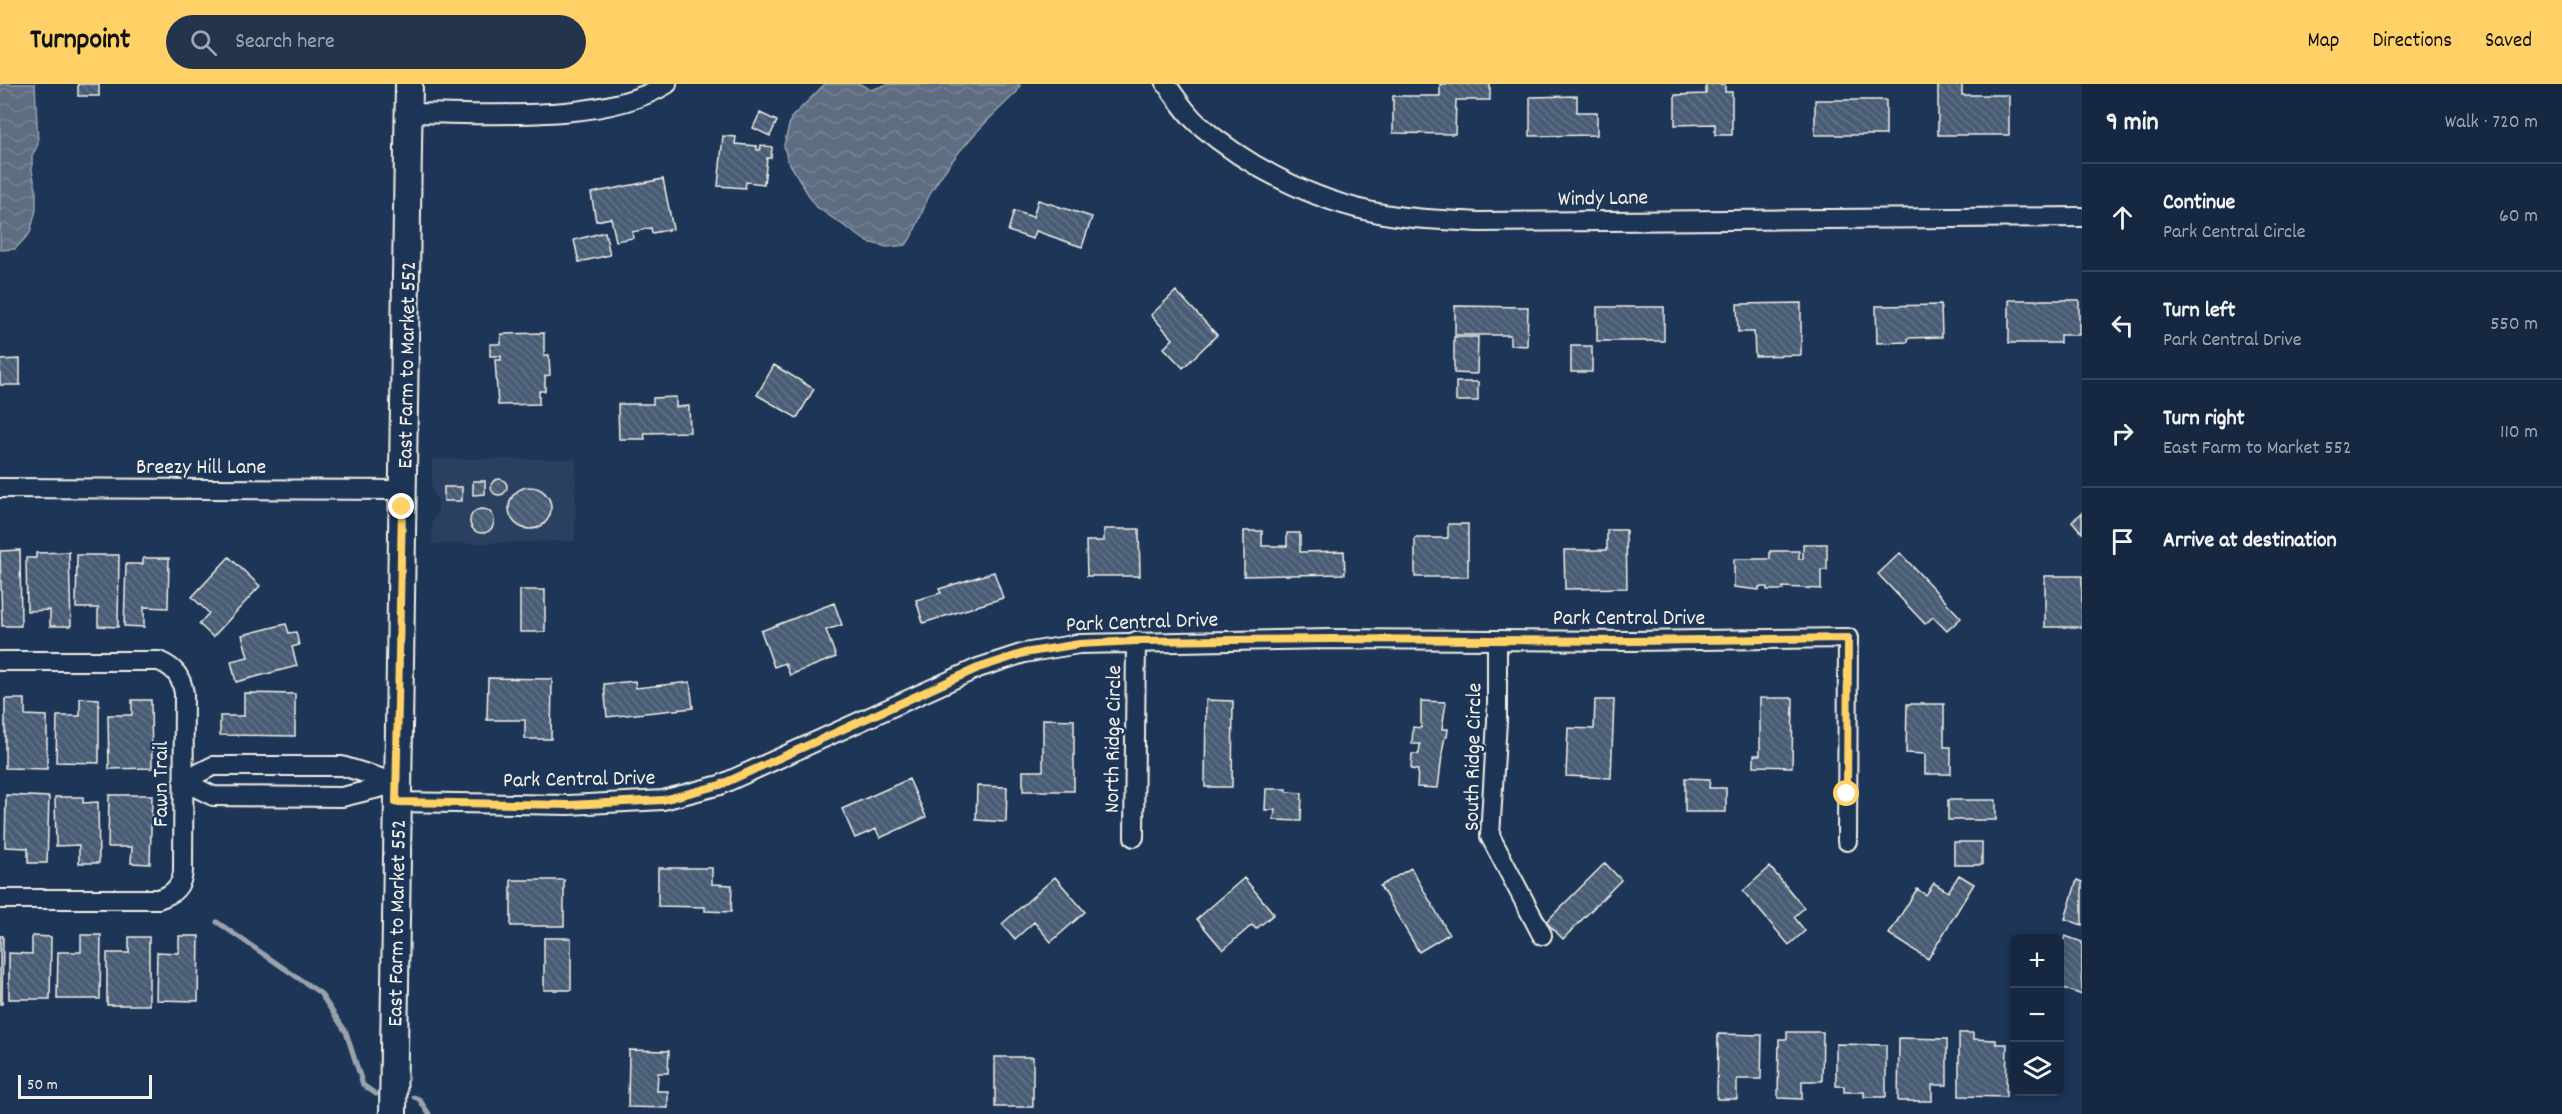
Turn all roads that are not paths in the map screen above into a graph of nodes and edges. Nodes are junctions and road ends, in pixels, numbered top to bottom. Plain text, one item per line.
1 (409, 84) edge
2 (667, 84) edge
3 (1166, 84) edge
4 (409, 113) junction
5 (2082, 217) edge
6 (0, 488) edge
7 (403, 490) junction
8 (1497, 640) junction
9 (1136, 641) junction
10 (0, 661) edge
11 (183, 781) junction
12 (397, 792) junction
13 (1134, 837) dead end
14 (1847, 841) dead end
15 (0, 899) edge
16 (1542, 935) dead end
17 (393, 1114) edge

1 - 4 main road, East Farm to Market 552
2 - 4 street
3 - 5 street, Windy Lane
4 - 7 main road, East Farm to Market 552
6 - 7 street, Breezy Hill Lane
7 - 12 main road, East Farm to Market 552
8 - 9 street, Park Central Drive
8 - 14 street, Park Central Drive
8 - 16 street, South Ridge Circle
9 - 12 street, Park Central Drive
9 - 13 street, North Ridge Circle
10 - 11 street, Fawn Trail
11 - 12 street
11 - 12 street
11 - 15 street, Fawn Trail
12 - 17 main road, East Farm to Market 552

